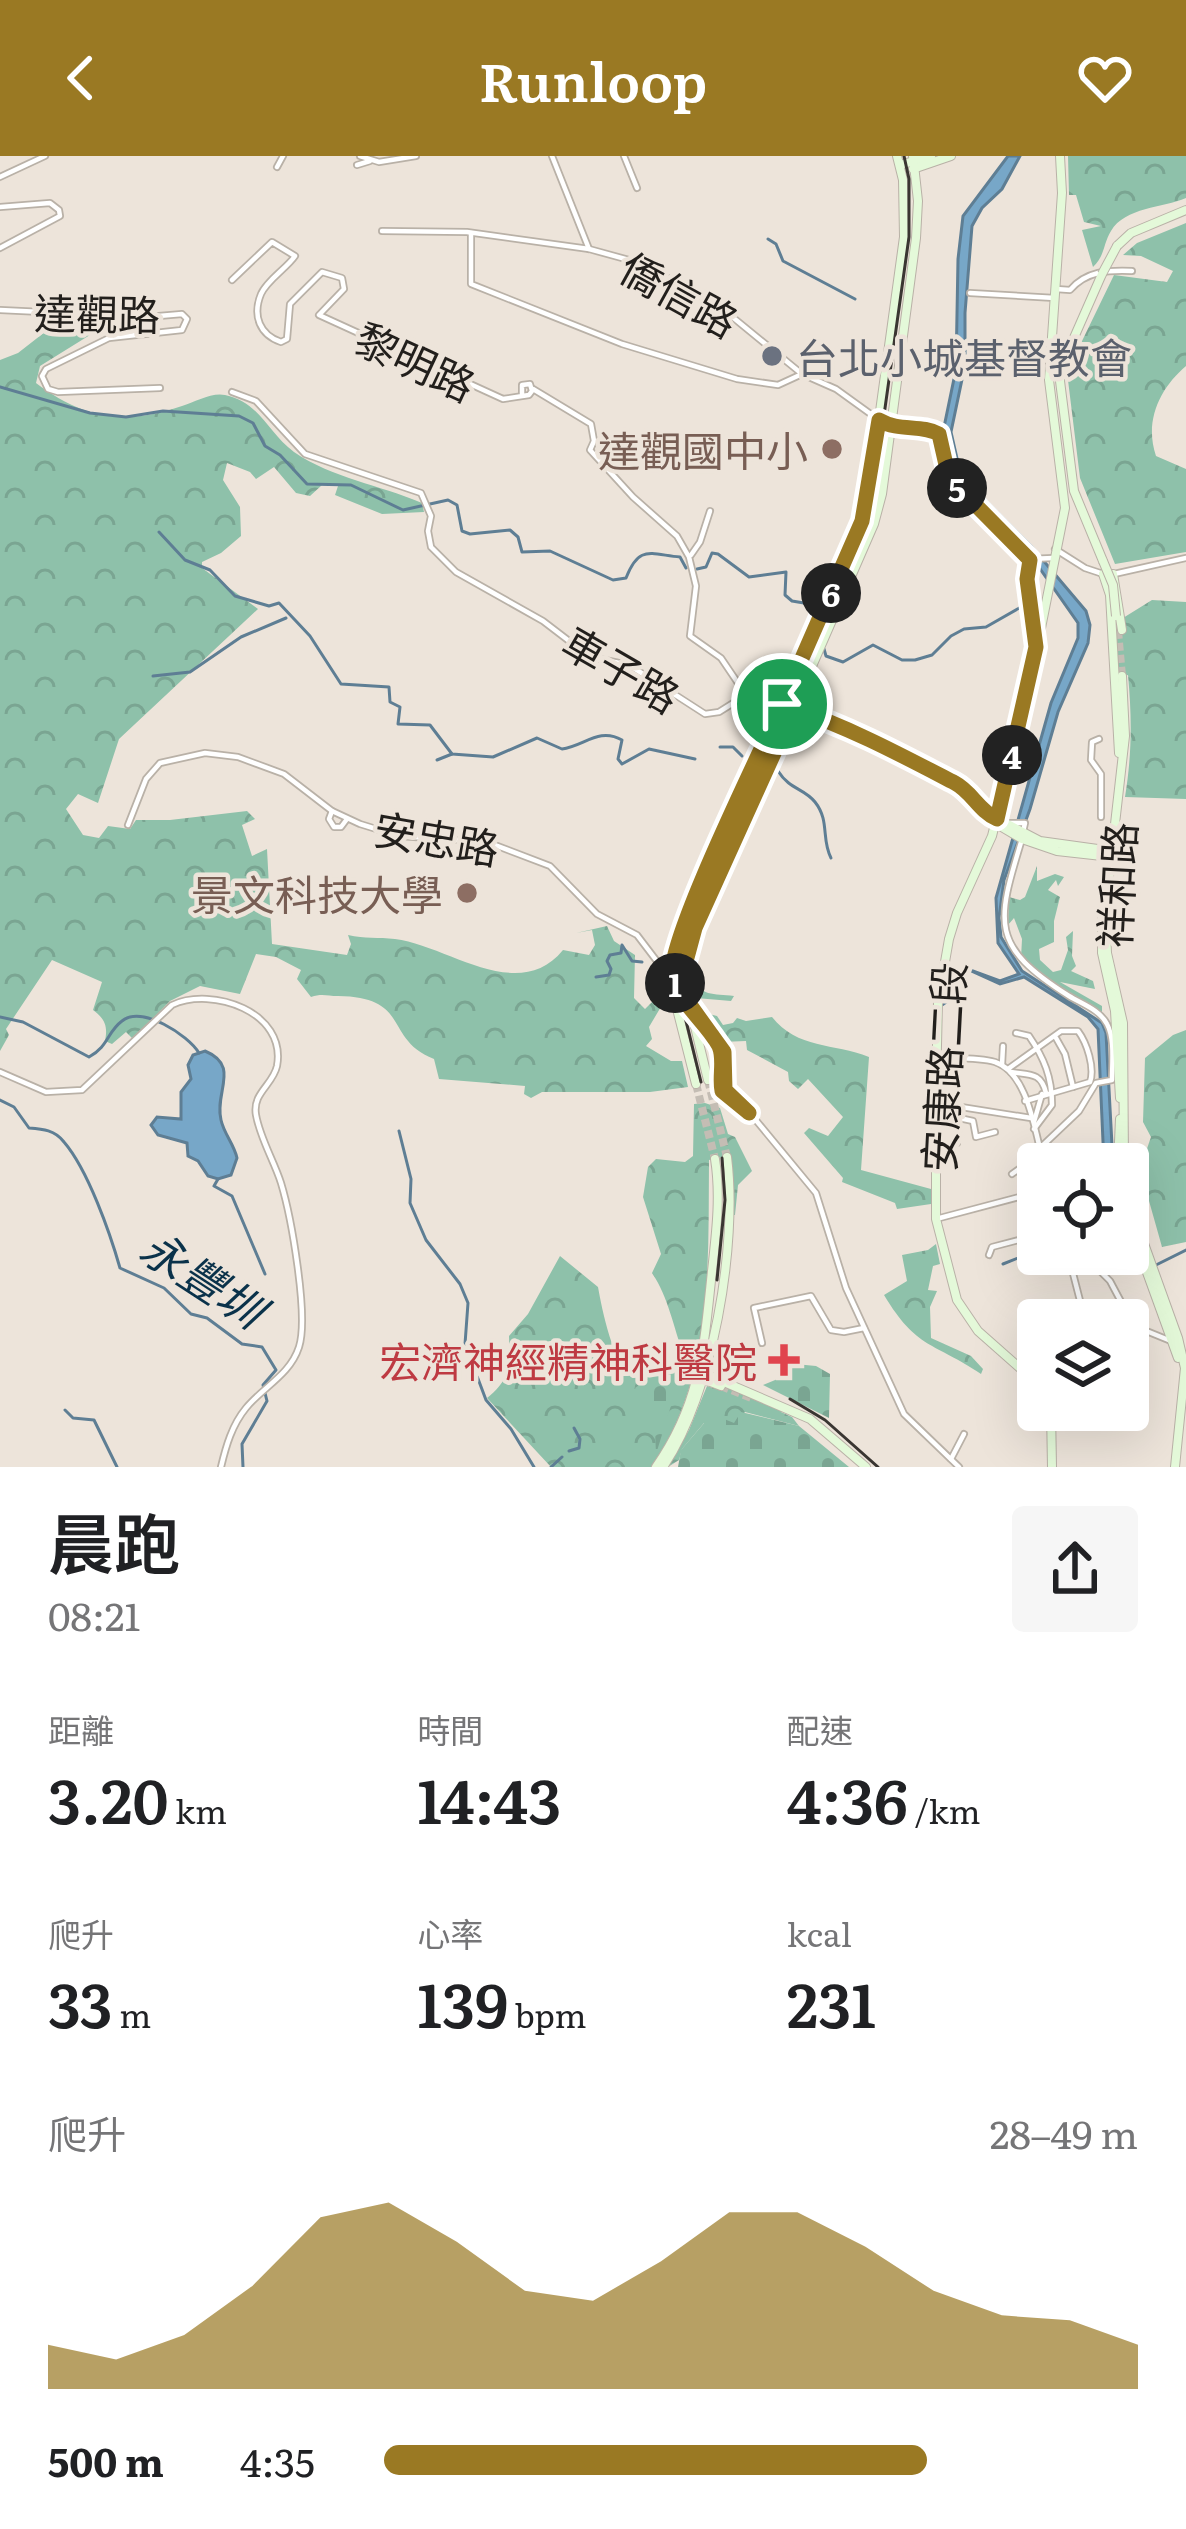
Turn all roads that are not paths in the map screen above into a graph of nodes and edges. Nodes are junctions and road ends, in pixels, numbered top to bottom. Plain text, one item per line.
1 (45, 156) edge
2 (283, 156) edge
3 (360, 156) edge
4 (416, 156) edge
5 (541, 156) edge
6 (552, 156) edge
7 (624, 156) edge
8 (931, 156) edge
9 (951, 156) edge
10 (1060, 156) edge
11 (370, 161) junction
12 (914, 162) edge
13 (900, 164) edge
14 (357, 165) dead end
15 (277, 167) dead end
16 (0, 178) edge
17 (637, 188) dead end
18 (0, 207) edge
19 (1186, 209) edge
20 (382, 231) dead end
21 (471, 233) junction
22 (0, 248) edge
23 (589, 249) junction
24 (1132, 271) dead end
25 (232, 280) dead end
26 (970, 293) dead end
27 (1055, 293) junction
28 (0, 310) edge
29 (802, 374) junction
30 (160, 388) dead end
31 (232, 392) dead end
32 (879, 420) junction
33 (890, 428) junction
34 (710, 512) dead end
35 (1051, 556) junction
36 (689, 557) junction
37 (1186, 558) edge
38 (1030, 560) junction
39 (1108, 574) junction
40 (1036, 647) junction
41 (746, 695) junction
42 (782, 704) junction
43 (794, 709) junction
44 (1099, 739) dead end
45 (1118, 772) junction
46 (332, 811) junction
47 (1101, 817) dead end
48 (347, 819) junction
49 (997, 819) junction
50 (128, 825) dead end
51 (1022, 835) junction
52 (1109, 853) junction
53 (672, 980) junction
54 (688, 1002) junction
55 (1016, 1034) dead end
56 (1057, 1038) junction
57 (1003, 1046) dead end
58 (1038, 1050) junction
59 (937, 1058) junction
60 (1007, 1068) junction
61 (0, 1072) edge
62 (707, 1080) tunnel mouth
63 (696, 1084) tunnel mouth
64 (1073, 1088) junction
65 (1047, 1092) junction
66 (1025, 1101) junction
67 (936, 1108) junction
68 (957, 1116) junction
69 (1032, 1124) junction
70 (995, 1132) dead end
71 (957, 1143) dead end
72 (1038, 1143) edge
73 (1044, 1143) edge
74 (1121, 1143) edge
75 (721, 1158) tunnel mouth
76 (1017, 1169) edge
77 (1012, 1174) dead end
78 (1017, 1198) edge
79 (936, 1219) junction
80 (1017, 1240) edge
81 (989, 1255) dead end
82 (1149, 1269) edge
83 (864, 1328) junction
84 (1149, 1332) edge
85 (1175, 1340) junction
86 (762, 1342) dead end
87 (1186, 1355) edge
88 (1017, 1365) edge
89 (702, 1376) junction
90 (722, 1386) tunnel mouth
91 (782, 1409) dead end
92 (1186, 1410) edge
93 (795, 1413) junction
94 (1051, 1431) edge
95 (964, 1434) dead end
96 (1177, 1451) junction
97 (951, 1459) junction
98 (661, 1465) edge
99 (221, 1467) edge
100 (863, 1467) edge
101 (959, 1467) edge
102 (1052, 1467) edge
103 (1173, 1467) edge

1 - 16 street
2 - 15 street
3 - 11 street
4 - 11 street
5 - 6 street
6 - 23 street
7 - 17 street
8 - 12 main road
9 - 12 main road
10 - 27 main road, 安康路二段
11 - 14 street
12 - 13 main road
12 - 33 main road
13 - 32 main road
18 - 22 street, 達觀路
19 - 39 main road, bridge
20 - 21 street, 僑信路
21 - 23 street, 僑信路
21 - 29 street
23 - 29 street, 僑信路
24 - 27 street
25 - 36 street, 黎明路
26 - 27 street
27 - 35 main road, 安康路二段
28 - 30 street, 達觀路
29 - 32 street, 僑信路
31 - 41 street, 車子路
32 - 33 street, 僑信路
32 - 42 main road
33 - 38 street, 僑信路
33 - 43 main road
34 - 36 street
35 - 38 street
35 - 39 street
35 - 40 main road, 安康路二段
36 - 41 street
37 - 39 street
38 - 40 street
39 - 45 main road
40 - 49 main road, 安康路二段
41 - 42 main road, 車子路
42 - 43 main road, 車子路
42 - 53 main road
43 - 49 main road, 車子路
43 - 54 main road
44 - 47 street
45 - 52 main road, 祥和路
45 - 52 main road, 祥和路
46 - 48 street, 安忠路
46 - 48 street
46 - 50 street, 安忠路
48 - 53 street, 安忠路
49 - 51 main road, 車子路
49 - 51 main road, 車子路
49 - 59 main road, 安康路二段
51 - 52 main road, 車子路
51 - 73 street
52 - 74 main road, 祥和路
53 - 54 street, 安忠路
53 - 63 main road
54 - 62 main road
54 - 83 street, 安忠路
55 - 58 street
56 - 58 street
56 - 64 street
56 - 64 street
57 - 60 street
58 - 60 street
58 - 65 street
59 - 60 street
59 - 67 main road, 安康路二段
60 - 65 street
60 - 66 street
61 - 99 street
64 - 65 street
65 - 66 street
65 - 69 street
66 - 69 street
67 - 68 street
67 - 69 street
67 - 79 main road, 安康路二段
68 - 70 street
68 - 71 street
69 - 72 street
75 - 89 main road
76 - 77 street
78 - 79 street
79 - 88 main road, 安康路二段
80 - 81 street
82 - 85 main road
83 - 86 street
83 - 97 street, 安忠路
84 - 85 street
85 - 87 main road
85 - 96 main road
85 - 103 main road
89 - 90 main road
89 - 93 main road
89 - 98 main road
91 - 93 main road
92 - 96 main road
93 - 100 main road
94 - 102 main road
95 - 97 street
96 - 103 main road
97 - 101 street, 安忠路

